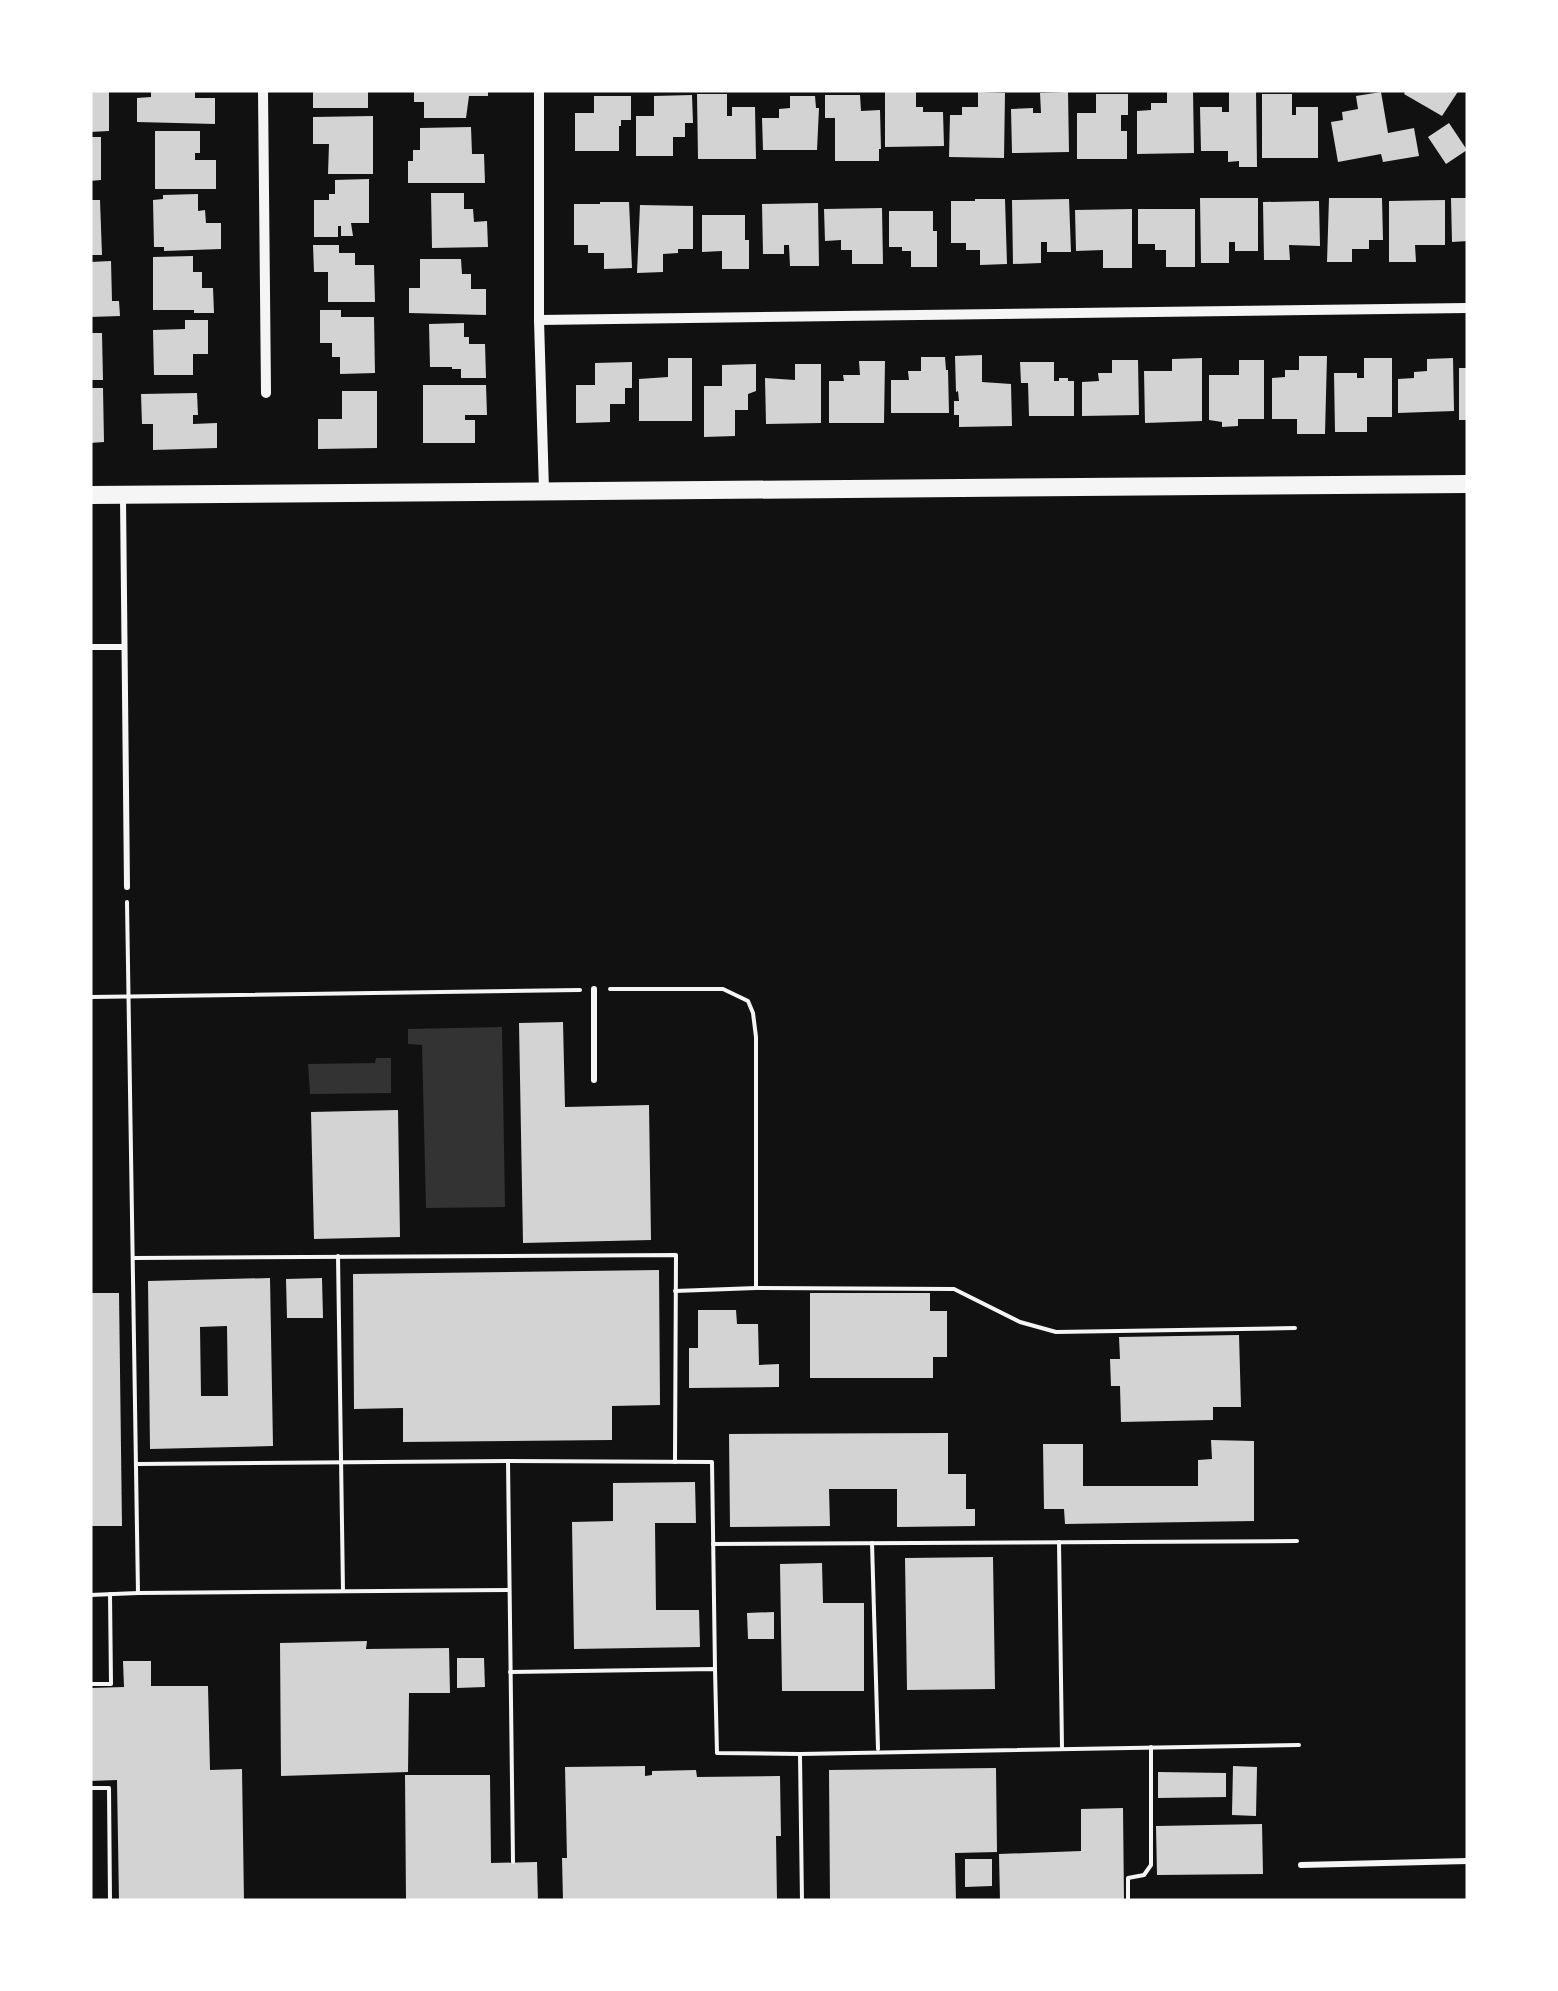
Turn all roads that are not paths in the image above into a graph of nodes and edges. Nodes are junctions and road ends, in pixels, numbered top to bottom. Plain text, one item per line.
1 (262, 90) edge
2 (540, 90) edge
3 (1468, 308) edge
4 (539, 320) junction
5 (266, 393) dead end
6 (1468, 484) edge
7 (544, 492) junction
8 (123, 494) junction
9 (90, 495) edge
10 (90, 647) edge
11 (124, 647) junction
12 (127, 887) road end
13 (594, 990) road end
14 (594, 1080) dead end
15 (1468, 1861) edge
16 (1301, 1865) dead end

1 - 5 street
2 - 4 street
3 - 4 street
4 - 7 street
6 - 7 street
7 - 8 street
8 - 9 street
8 - 11 lane
10 - 11 lane
11 - 12 lane
13 - 14 lane
15 - 16 lane

